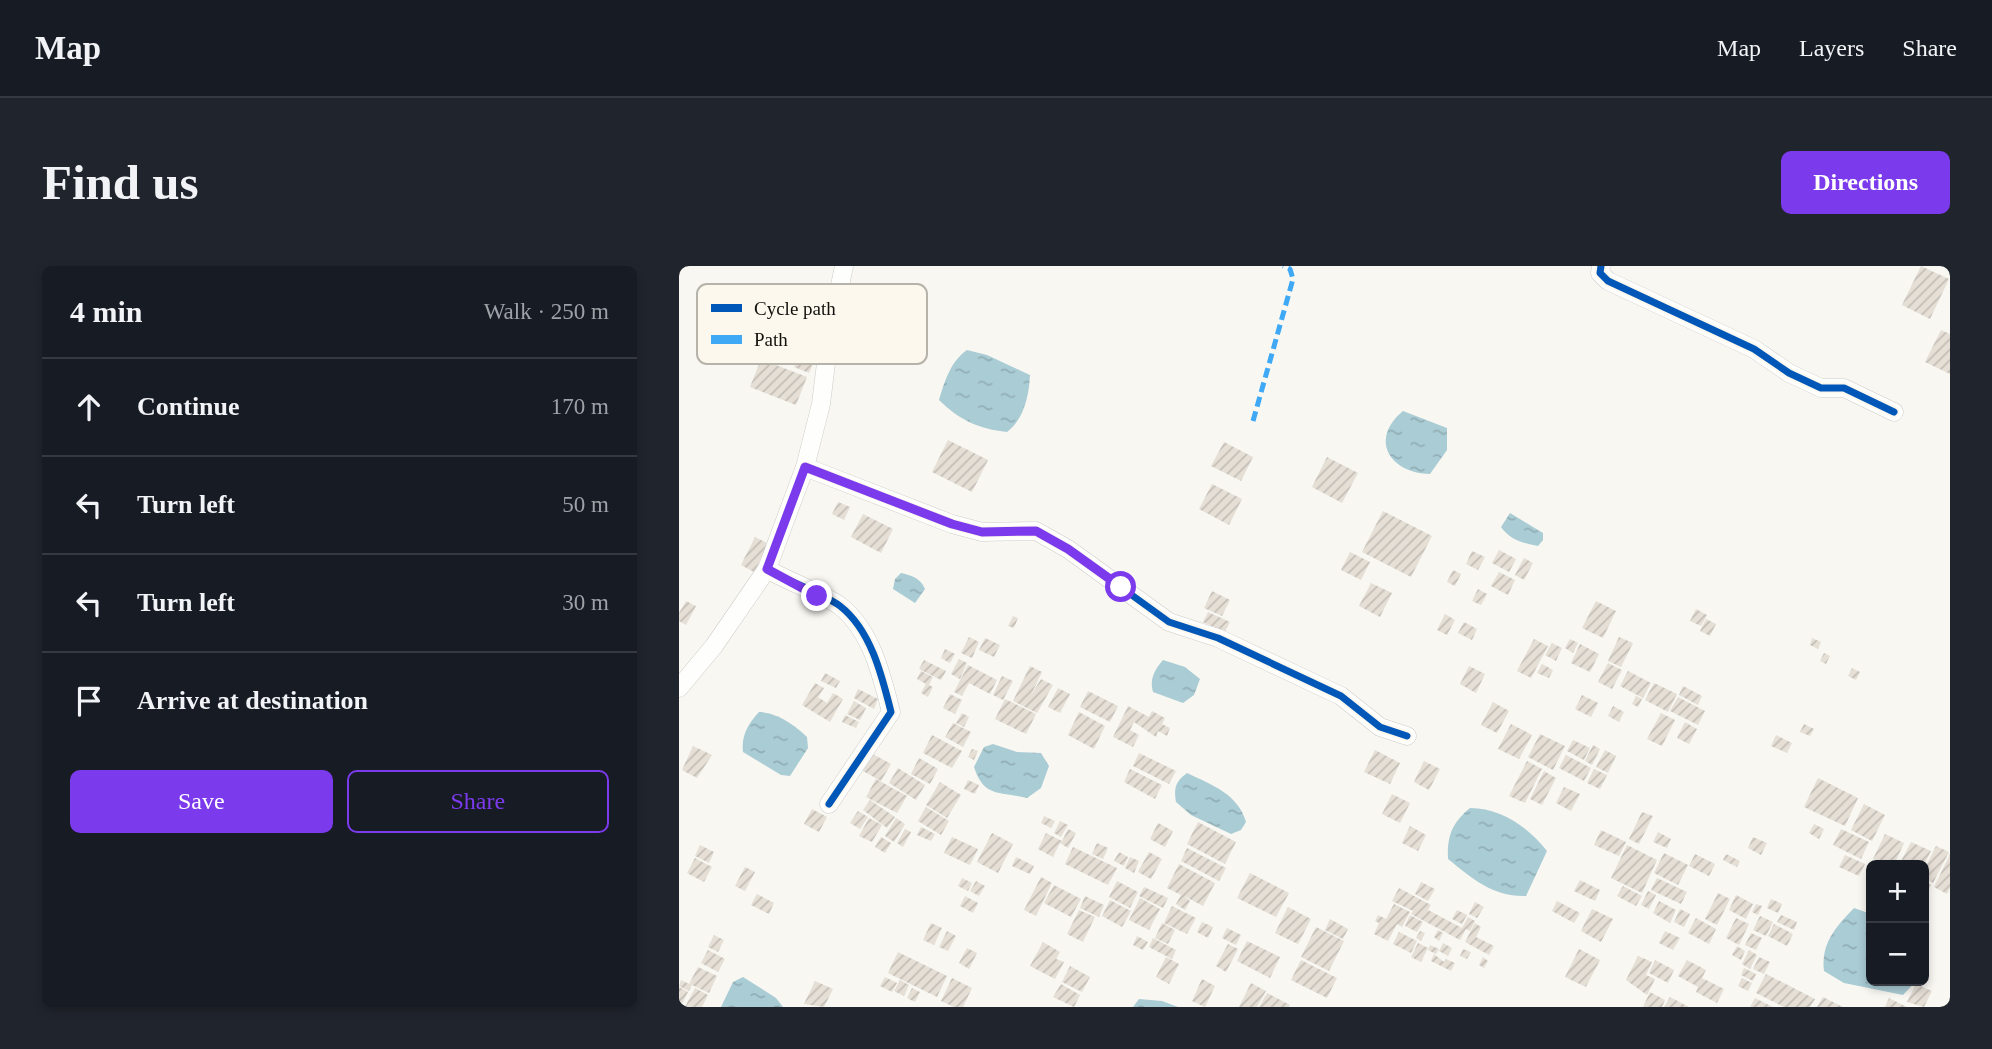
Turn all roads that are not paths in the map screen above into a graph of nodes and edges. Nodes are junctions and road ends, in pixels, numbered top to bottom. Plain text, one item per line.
1 (844, 266) edge
2 (1601, 266) edge
3 (840, 284) edge
4 (826, 364) edge
5 (1894, 412) dead end
6 (805, 467) junction
7 (767, 569) junction
8 (679, 688) edge
9 (1407, 736) dead end
10 (829, 804) dead end

1 - 3 street
2 - 5 street
4 - 6 street
6 - 7 street
6 - 9 street
7 - 8 street
7 - 10 street

